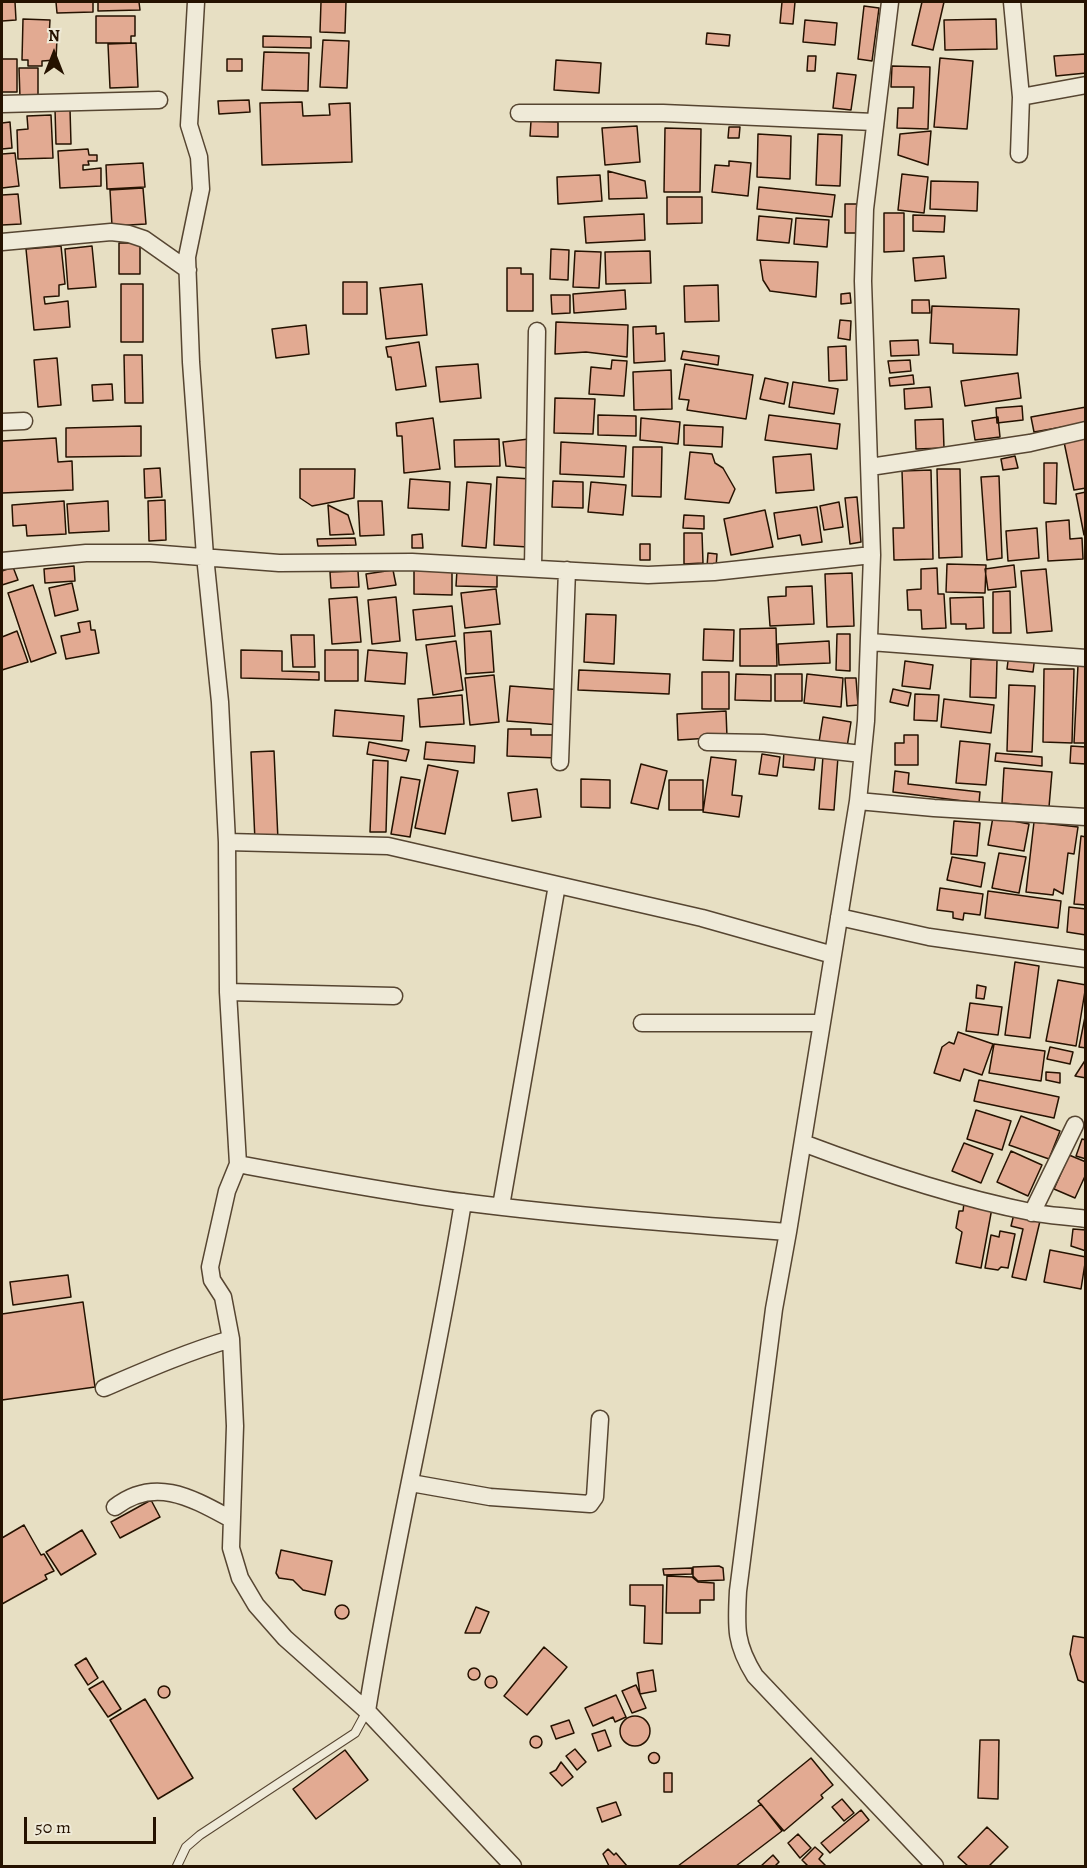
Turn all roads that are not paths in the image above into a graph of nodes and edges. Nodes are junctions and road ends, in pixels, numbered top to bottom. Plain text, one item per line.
1 (196, 2) edge
2 (890, 2) edge
3 (1012, 2) edge
4 (1086, 85) edge
5 (1020, 97) junction
6 (159, 99) dead end
7 (2, 104) edge
8 (519, 113) dead end
9 (874, 122) junction
10 (1019, 154) dead end
11 (2, 242) edge
12 (188, 270) junction
13 (537, 331) dead end
14 (24, 421) dead end
15 (2, 422) edge
16 (1086, 430) edge
17 (870, 467) junction
18 (872, 555) junction
19 (205, 556) junction
20 (2, 561) edge
21 (533, 567) junction
22 (567, 570) junction
23 (870, 642) junction
24 (1086, 658) edge
25 (707, 742) dead end
26 (862, 754) junction
27 (560, 762) dead end
28 (858, 801) junction
29 (1086, 817) edge
30 (227, 842) junction
31 (557, 885) junction
32 (839, 917) junction
33 (833, 955) junction
34 (1086, 959) edge
35 (228, 992) junction
36 (394, 996) dead end
37 (642, 1023) dead end
38 (821, 1023) junction
39 (1075, 1125) dead end
40 (803, 1143) junction
41 (238, 1164) junction
42 (463, 1202) junction
43 (501, 1206) junction
44 (1032, 1213) junction
45 (1086, 1219) edge
46 (788, 1232) junction
47 (231, 1339) junction
48 (104, 1388) dead end
49 (600, 1419) dead end
50 (411, 1483) junction
51 (115, 1507) dead end
52 (231, 1519) junction
53 (367, 1711) junction
54 (177, 1866) edge
55 (513, 1866) edge
56 (935, 1866) edge

1 - 12 street
2 - 9 street
3 - 5 street
4 - 5 street
5 - 10 street
6 - 7 street
8 - 9 street
9 - 17 street
11 - 12 street
12 - 19 street
13 - 21 street
14 - 15 street
16 - 17 street
17 - 18 street
18 - 22 street
18 - 23 street
19 - 20 street
19 - 21 street
19 - 30 street
21 - 22 street
22 - 27 street
23 - 24 street
23 - 26 street
25 - 26 street
26 - 28 street
28 - 29 street
28 - 32 street
30 - 31 street
30 - 35 street
31 - 33 street
31 - 43 street
32 - 33 street
32 - 34 street
33 - 38 street
35 - 36 street
35 - 41 street
37 - 38 street
38 - 40 street
39 - 44 street
40 - 44 street
40 - 46 street
41 - 42 street
41 - 47 street
42 - 43 street
42 - 50 street
43 - 46 street
44 - 45 street
46 - 56 street
47 - 48 street
47 - 52 street
49 - 50 street
50 - 53 street
51 - 52 street
52 - 53 street
53 - 54 lane
53 - 55 street

